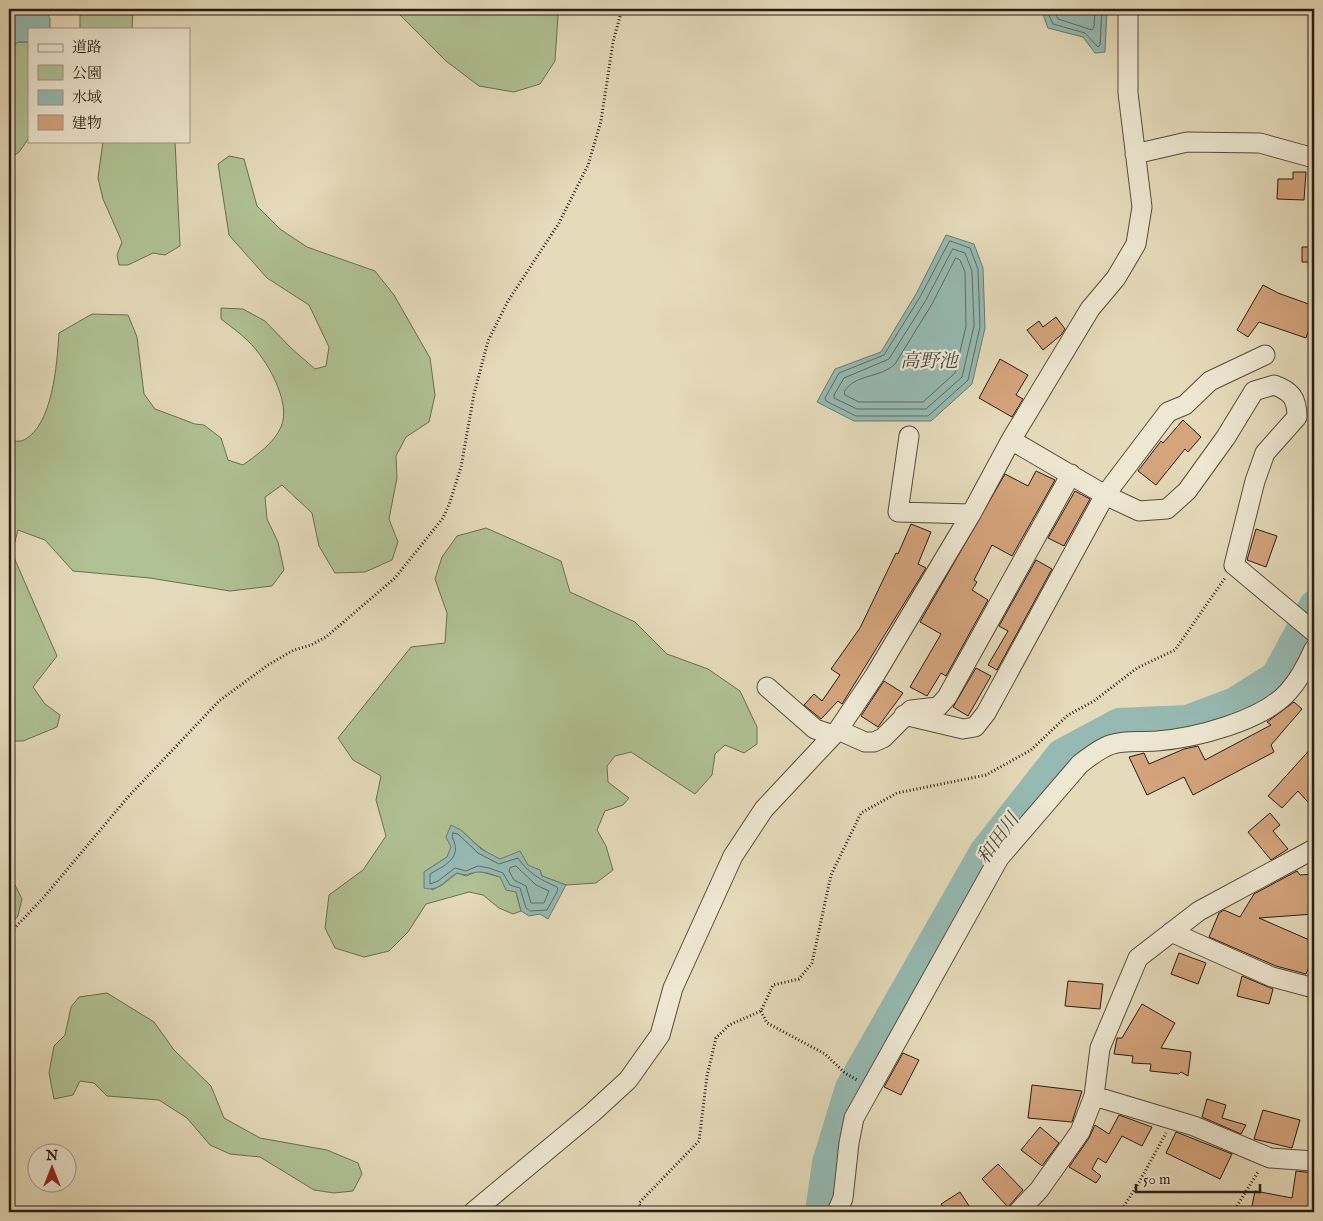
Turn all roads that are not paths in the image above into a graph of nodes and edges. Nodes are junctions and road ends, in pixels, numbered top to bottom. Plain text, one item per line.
1 (1128, 9) edge
2 (1135, 154) junction
3 (1314, 158) edge
4 (1265, 355) dead end
5 (909, 436) dead end
6 (1011, 440) junction
7 (1071, 474) junction
8 (1105, 495) junction
9 (971, 514) junction
10 (1314, 638) edge
11 (767, 687) dead end
12 (904, 715) junction
13 (836, 733) junction
14 (1314, 849) edge
15 (1171, 932) junction
16 (1314, 988) edge
17 (1094, 1096) junction
18 (1314, 1161) edge
19 (473, 1212) edge
20 (837, 1212) edge
21 (1018, 1212) edge

1 - 2 street
2 - 3 street
2 - 6 street
4 - 8 street
5 - 9 street
6 - 7 street
6 - 9 street
7 - 8 street
7 - 12 street
8 - 10 street
8 - 12 street
9 - 13 street
10 - 20 street
11 - 13 street
12 - 13 street
13 - 19 street
14 - 15 street
15 - 16 street
15 - 17 street
17 - 18 street
17 - 21 street

